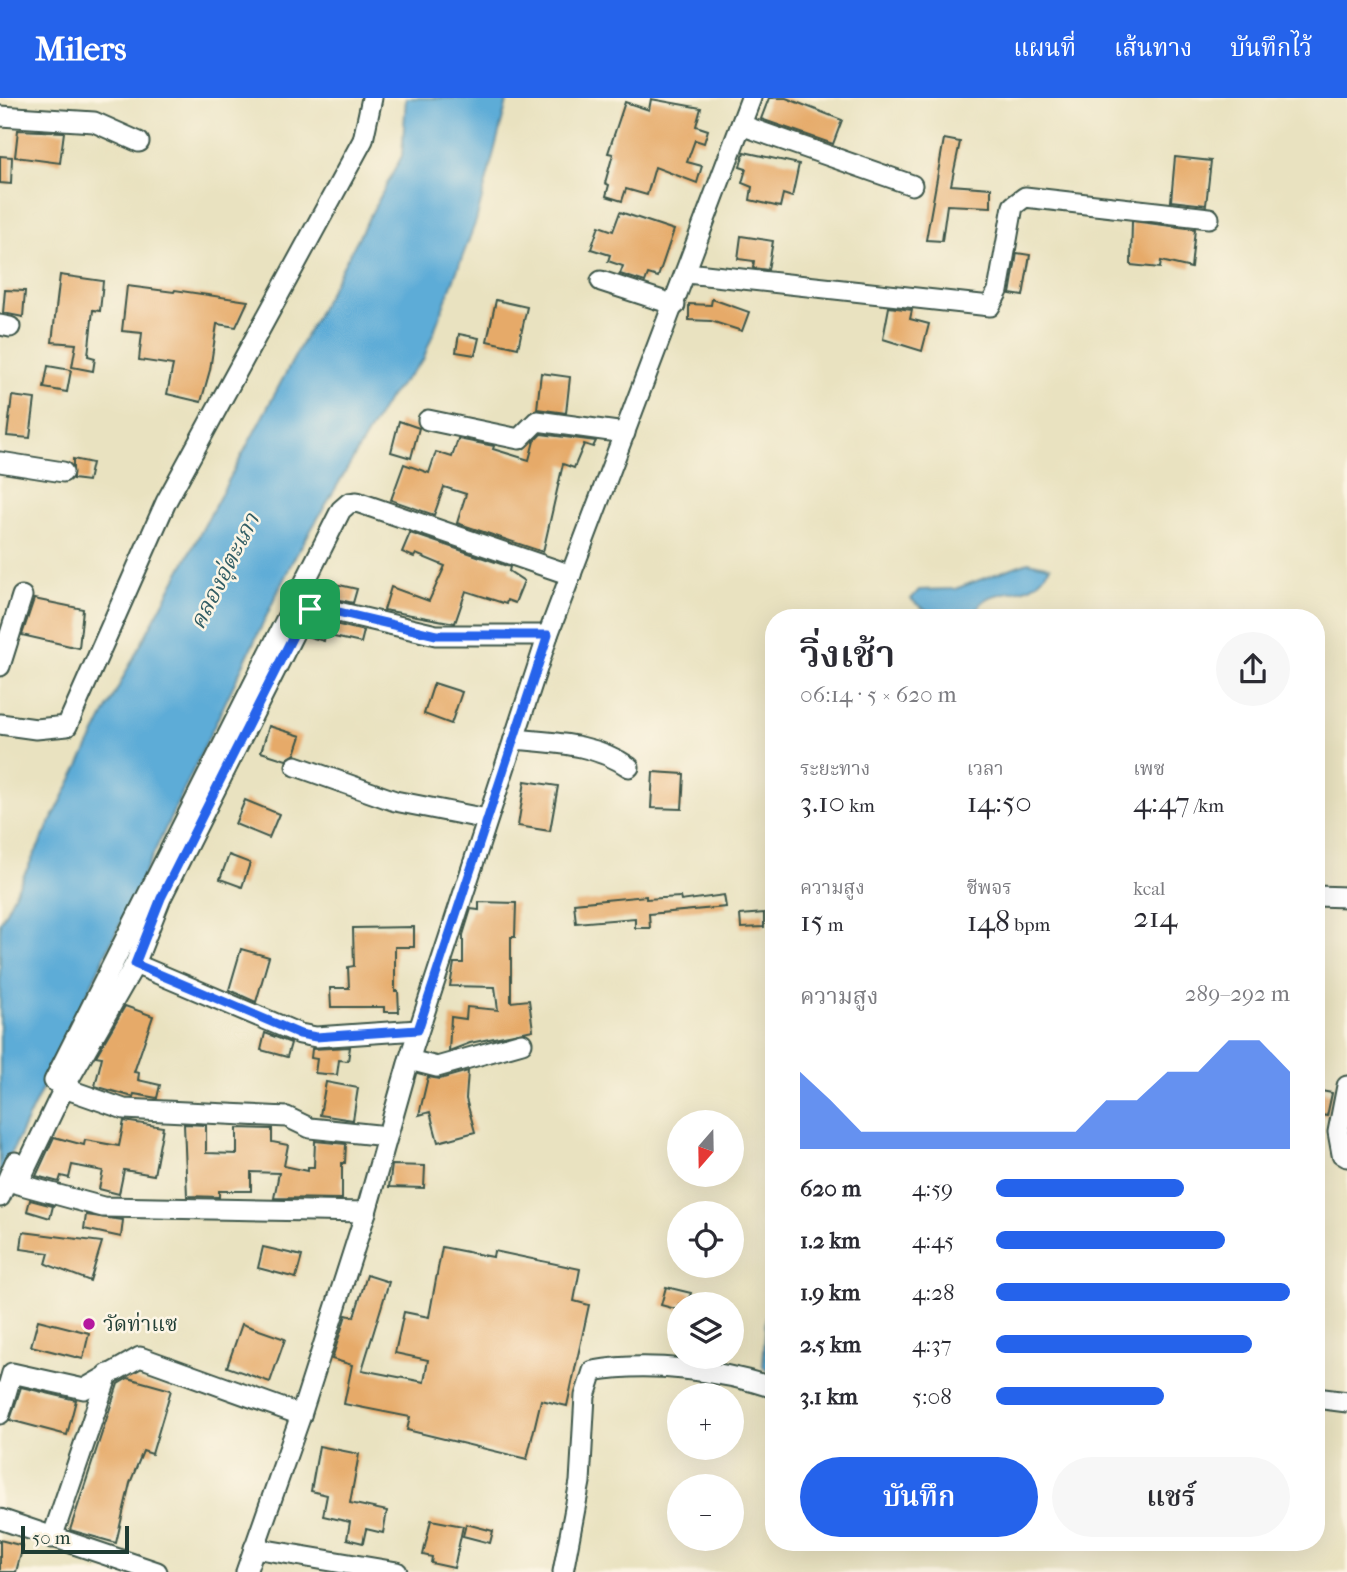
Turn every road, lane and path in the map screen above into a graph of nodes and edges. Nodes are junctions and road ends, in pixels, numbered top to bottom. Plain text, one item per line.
1 (372, 98) edge
2 (751, 98) edge
3 (0, 116) edge
4 (741, 125) junction
5 (139, 142) dead end
6 (912, 185) dead end
7 (1209, 218) dead end
8 (687, 273) junction
9 (601, 281) dead end
10 (675, 305) junction
11 (428, 420) dead end
12 (625, 433) junction
13 (0, 462) edge
14 (62, 472) dead end
15 (570, 575) junction
16 (22, 596) dead end
17 (548, 635) junction
18 (0, 666) edge
19 (0, 724) edge
20 (514, 739) junction
21 (296, 766) dead end
22 (629, 767) dead end
23 (487, 819) junction
24 (1325, 896) edge
25 (1347, 897) edge
26 (135, 964) junction
27 (418, 1030) junction
28 (522, 1043) dead end
29 (408, 1060) junction
30 (1347, 1086) edge
31 (64, 1088) junction
32 (387, 1136) junction
33 (1347, 1157) edge
34 (0, 1198) edge
35 (366, 1212) junction
36 (6, 1371) edge
37 (108, 1374) junction
38 (765, 1385) edge
39 (1325, 1399) edge
40 (1347, 1402) edge
41 (0, 1414) edge
42 (301, 1415) junction
43 (0, 1519) edge
44 (52, 1538) junction
45 (254, 1548) junction
46 (157, 1572) edge
47 (246, 1572) edge
48 (397, 1572) edge
49 (563, 1572) edge

1 - 19 street
2 - 4 street
3 - 5 street
4 - 6 street
4 - 8 street
7 - 8 street
8 - 10 street
9 - 10 street
10 - 12 street
11 - 12 street
12 - 15 street
13 - 14 street
15 - 17 street
15 - 34 street
16 - 18 street
17 - 20 street
17 - 26 street
20 - 22 street
20 - 23 street
21 - 23 street
23 - 27 street
24 - 25 street
26 - 27 street
26 - 31 street
27 - 29 street
28 - 29 street
29 - 32 street
30 - 33 street
31 - 32 street
31 - 35 street
32 - 35 street
35 - 42 street
36 - 37 street
36 - 41 street
37 - 42 street
37 - 44 street
38 - 49 street
39 - 40 street
42 - 45 street
43 - 44 street
44 - 46 street
45 - 47 street
45 - 48 street

